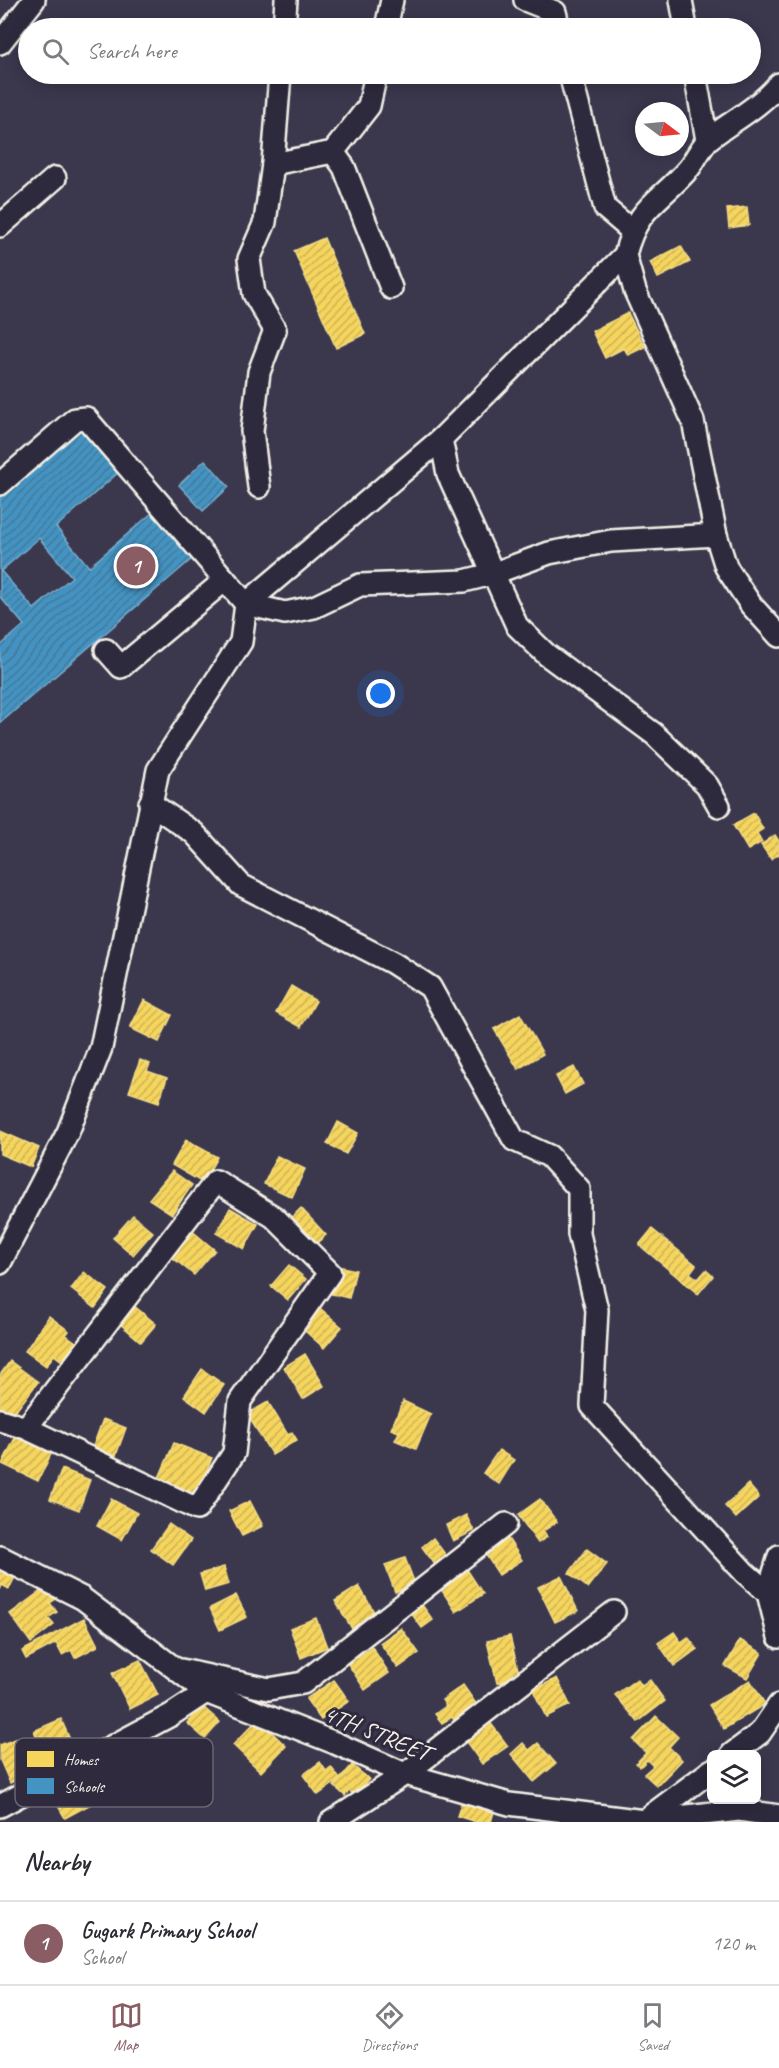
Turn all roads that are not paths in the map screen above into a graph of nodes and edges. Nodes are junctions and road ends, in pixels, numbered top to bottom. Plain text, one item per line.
1 (34, 0) edge
2 (286, 0) edge
3 (392, 0) edge
4 (525, 0) edge
5 (681, 0) edge
6 (20, 18) edge
7 (285, 18) edge
8 (388, 18) edge
9 (556, 18) edge
10 (684, 18) edge
11 (18, 20) edge
12 (0, 43) edge
13 (279, 84) edge
14 (374, 84) edge
15 (573, 84) edge
16 (697, 84) edge
17 (779, 84) edge
18 (707, 140) junction
19 (333, 152) junction
20 (273, 164) junction
21 (55, 178) dead end
22 (0, 226) edge
23 (631, 230) junction
24 (625, 255) junction
25 (391, 288) dead end
26 (441, 439) junction
27 (0, 484) edge
28 (259, 487) dead end
29 (716, 535) junction
30 (492, 574) junction
31 (225, 580) junction
32 (246, 604) junction
33 (779, 636) edge
34 (106, 651) dead end
35 (150, 803) junction
36 (719, 806) dead end
37 (0, 1263) edge
38 (0, 1420) edge
39 (26, 1428) junction
40 (506, 1524) dead end
41 (779, 1556) edge
42 (0, 1557) edge
43 (768, 1593) junction
44 (614, 1612) dead end
45 (779, 1637) edge
46 (172, 1668) junction
47 (206, 1692) junction
48 (779, 1706) edge
49 (128, 1738) edge
50 (738, 1750) edge
51 (707, 1773) edge
52 (405, 1774) junction
53 (15, 1798) edge
54 (0, 1806) edge
55 (779, 1816) edge
56 (643, 1821) edge
57 (331, 1822) edge

1 - 6 street
2 - 7 street
3 - 8 street
4 - 9 street
5 - 10 street
11 - 12 street
13 - 20 street
14 - 19 street
15 - 23 street
16 - 18 street
17 - 18 street
18 - 23 street
19 - 20 street
19 - 25 street
20 - 28 street
21 - 22 street
23 - 24 street
24 - 26 street
24 - 29 street
26 - 30 street
26 - 32 street
27 - 31 street
29 - 30 street
29 - 33 street
30 - 32 street
30 - 36 street
31 - 32 street
31 - 34 street
32 - 35 street
35 - 37 street
35 - 43 street
38 - 39 street
39 - 39 street
40 - 46 street
41 - 43 street
42 - 46 street, 4TH STREET
43 - 45 street
44 - 52 street
46 - 47 street, 4TH STREET
47 - 49 street
47 - 52 street, 4TH STREET
48 - 50 street
51 - 56 street
52 - 56 street, 4TH STREET
52 - 57 street
53 - 54 street
55 - 56 street, 4TH STREET

